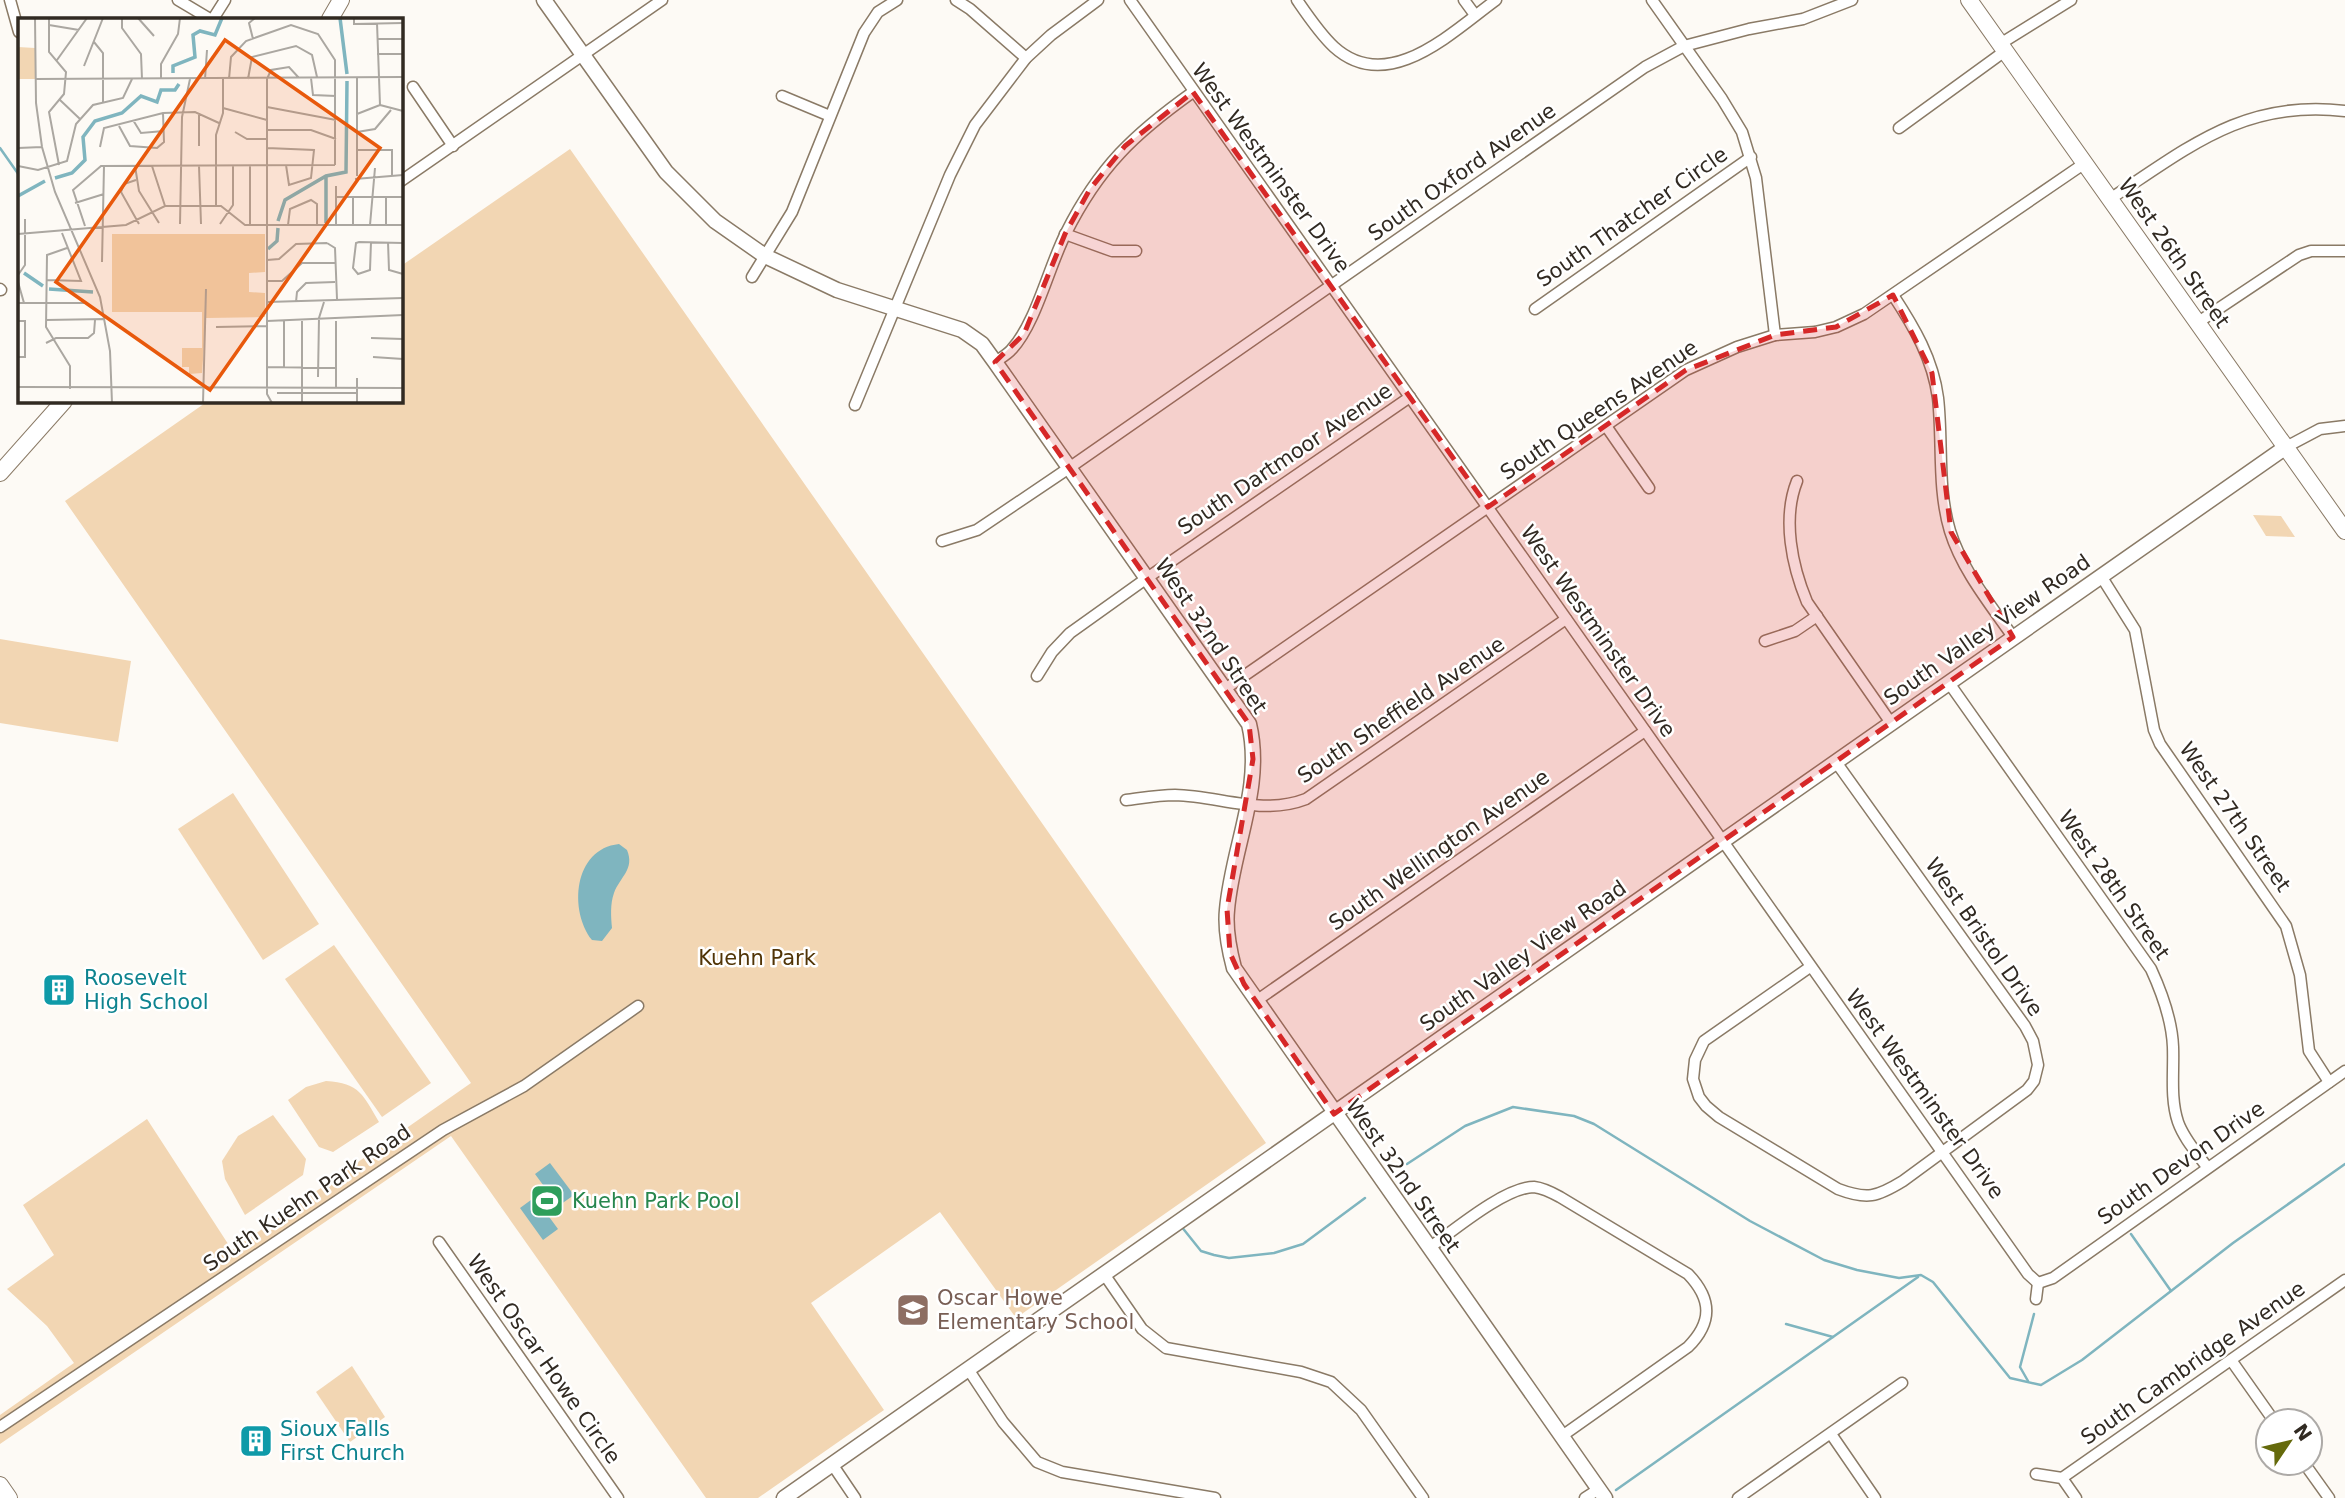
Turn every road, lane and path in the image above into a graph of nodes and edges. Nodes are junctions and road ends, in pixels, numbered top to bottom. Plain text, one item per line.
1 (10, 0) edge
2 (178, 0) edge
3 (225, 0) edge
4 (341, 0) edge
5 (544, 0) edge
6 (662, 0) edge
7 (897, 0) edge
8 (956, 0) edge
9 (1098, 0) edge
10 (1130, 0) edge
11 (1297, 0) edge
12 (1464, 0) edge
13 (1496, 0) edge
14 (1652, 0) edge
15 (1852, 0) edge
16 (1969, 0) edge
17 (2070, 0) edge
18 (1475, 15) junction
19 (209, 18) edge
20 (212, 18) edge
21 (331, 18) edge
22 (18, 28) edge
23 (1684, 46) junction
24 (2003, 47) junction
25 (583, 55) junction
26 (1026, 58) junction
27 (413, 87) dead end
28 (1193, 92) junction
29 (782, 96) dead end
30 (2345, 111) edge
31 (830, 116) junction
32 (1899, 128) dead end
33 (453, 146) junction
34 (1751, 157) junction
35 (2085, 163) junction
36 (402, 180) edge
37 (2110, 199) junction
38 (1065, 234) junction
39 (1136, 251) dead end
40 (2345, 251) edge
41 (765, 256) junction
42 (752, 277) dead end
43 (1332, 286) junction
44 (1893, 295) junction
45 (894, 307) junction
46 (1535, 309) dead end
47 (2197, 323) junction
48 (1775, 335) junction
49 (995, 362) junction
50 (1410, 397) junction
51 (63, 402) edge
52 (855, 405) dead end
53 (1606, 426) junction
54 (2345, 426) edge
55 (2286, 447) junction
56 (1069, 468) junction
57 (0, 473) edge
58 (1797, 481) dead end
59 (1649, 488) dead end
60 (1489, 508) junction
61 (2345, 531) edge
62 (942, 541) dead end
63 (2101, 576) junction
64 (1147, 578) junction
65 (1817, 617) junction
66 (1566, 619) junction
67 (2013, 637) junction
68 (1765, 641) dead end
69 (1037, 676) dead end
70 (1949, 683) junction
71 (1225, 689) junction
72 (1891, 723) junction
73 (1644, 732) junction
74 (1836, 762) junction
75 (1126, 800) dead end
76 (1247, 805) junction
77 (1722, 842) junction
78 (1810, 967) junction
79 (1255, 1001) junction
80 (638, 1006) dead end
81 (2345, 1072) edge
82 (2329, 1082) junction
83 (1334, 1114) junction
84 (1943, 1151) junction
85 (2207, 1167) junction
86 (439, 1242) dead end
87 (1429, 1248) junction
88 (1104, 1274) junction
89 (2345, 1280) edge
90 (2038, 1283) junction
91 (2036, 1299) dead end
92 (2231, 1360) junction
93 (968, 1369) junction
94 (1902, 1383) dead end
95 (2264, 1407) edge
96 (0, 1427) edge
97 (1831, 1434) junction
98 (1562, 1436) junction
99 (832, 1464) junction
100 (2036, 1474) dead end
101 (2314, 1477) edge
102 (2062, 1478) junction
103 (0, 1485) edge
104 (1602, 1494) edge
105 (9, 1498) edge
106 (618, 1498) edge
107 (784, 1498) edge
108 (855, 1498) edge
109 (1215, 1498) edge
110 (1423, 1498) edge
111 (1586, 1498) edge
112 (1738, 1498) edge
113 (1875, 1498) edge
114 (2076, 1498) edge
115 (2329, 1498) edge

1 - 22 street
2 - 19 street
3 - 20 street
4 - 21 main road
5 - 25 street, West 32nd Street
6 - 25 street
7 - 31 street
8 - 26 street
9 - 26 street
10 - 28 street, West Westminster Drive
11 - 18 street
12 - 18 street
13 - 18 street
14 - 23 street
15 - 23 street, South Oxford Avenue
16 - 24 main road, West 26th Street
17 - 24 street
23 - 34 street
23 - 43 street, South Oxford Avenue
24 - 32 street
24 - 35 main road, West 26th Street
25 - 33 street
25 - 41 street, West 32nd Street
26 - 45 street
27 - 33 street
28 - 38 street
28 - 43 street, West Westminster Drive
29 - 31 street
30 - 37 street
31 - 41 street
33 - 36 street
34 - 46 street, South Thatcher Circle
34 - 48 street
35 - 37 main road, West 26th Street
35 - 44 street, South Queens Avenue
37 - 47 main road, West 26th Street
38 - 39 street
38 - 49 street
40 - 47 street
41 - 42 street
41 - 45 street, West 32nd Street
43 - 50 street, West Westminster Drive
43 - 56 street, South Oxford Avenue
44 - 48 street, South Queens Avenue
44 - 67 street
45 - 49 street, West 32nd Street
45 - 52 street
47 - 55 main road, West 26th Street
48 - 53 street, South Queens Avenue
49 - 56 street, West 32nd Street
50 - 60 street, West Westminster Drive
50 - 64 street, South Dartmoor Avenue
51 - 57 main road
53 - 59 street
53 - 60 street, South Queens Avenue
54 - 55 street
55 - 61 main road, West 26th Street
55 - 63 street, South Valley View Road
56 - 62 street, South Oxford Avenue
56 - 64 street, West 32nd Street
58 - 65 street
60 - 66 street, West Westminster Drive
60 - 71 street, South Queens Avenue
63 - 67 street, South Valley View Road
63 - 82 street, West 27th Street
64 - 69 street, South Dartmoor Avenue
64 - 71 street, West 32nd Street
65 - 68 street
65 - 72 street
66 - 73 street, West Westminster Drive
66 - 76 street, South Sheffield Avenue
67 - 70 street, South Valley View Road
70 - 72 street, South Valley View Road
70 - 85 street, West 28th Street
71 - 76 street, West 32nd Street
72 - 74 street, South Valley View Road
73 - 77 street, West Westminster Drive
73 - 79 street, South Wellington Avenue
74 - 77 street, South Valley View Road
74 - 84 street, West Bristol Drive
75 - 76 street, South Sheffield Avenue
76 - 79 street, West 32nd Street
77 - 78 street, West Westminster Drive
77 - 83 street, South Valley View Road
78 - 84 street, West Westminster Drive
78 - 84 street, West Bristol Drive
79 - 83 street, West 32nd Street
80 - 96 street, South Kuehn Park Road
81 - 82 street, South Devon Drive
82 - 85 street, South Devon Drive
83 - 87 street, West 32nd Street
83 - 88 street, South Valley View Road
84 - 90 street, West Westminster Drive
85 - 90 street, South Devon Drive
86 - 106 street, West Oscar Howe Circle
87 - 98 street, West 32nd Street
87 - 98 street
88 - 93 street, South Valley View Road
88 - 110 street
89 - 92 street, South Cambridge Avenue
90 - 91 street
92 - 95 street
92 - 102 street, South Cambridge Avenue
93 - 99 street, South Valley View Road
93 - 109 street
94 - 97 street
97 - 112 street
97 - 113 street
98 - 104 street, West 32nd Street
99 - 107 street, South Valley View Road
99 - 108 street
100 - 102 street
101 - 115 street
102 - 114 street
103 - 105 main road
104 - 111 street

